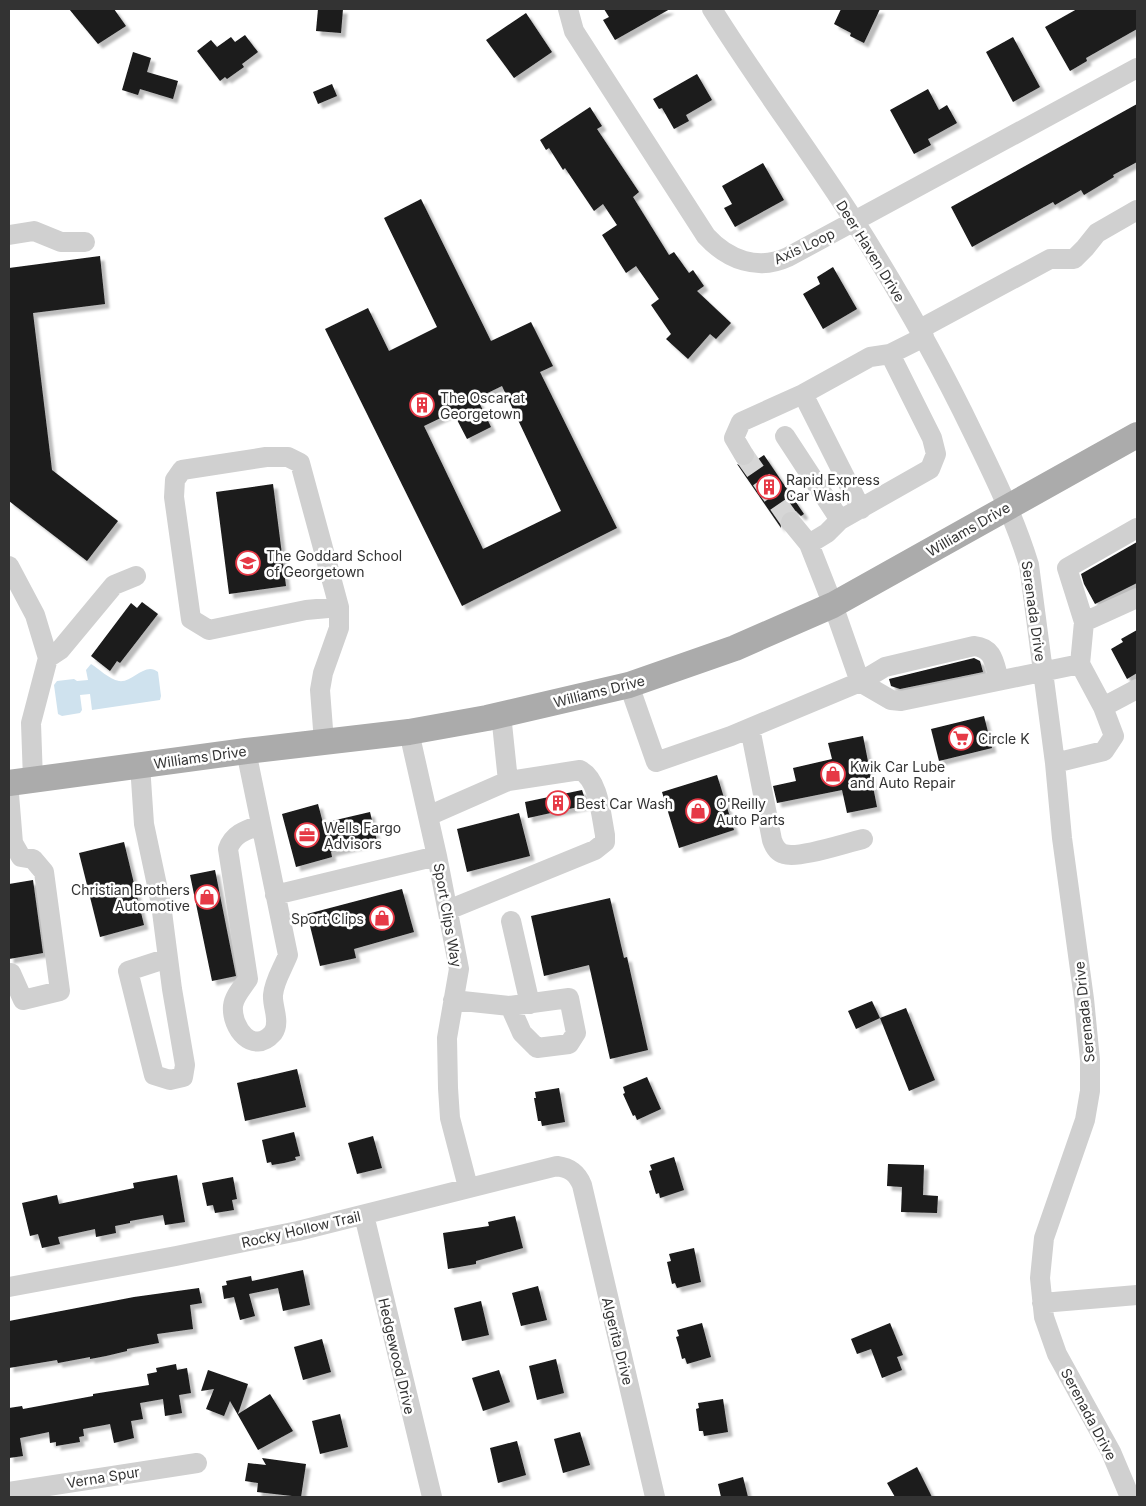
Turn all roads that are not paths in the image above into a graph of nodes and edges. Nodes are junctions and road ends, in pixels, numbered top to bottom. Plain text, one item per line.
1 (568, 9) edge
2 (712, 9) edge
3 (1137, 68) edge
4 (1137, 210) edge
5 (854, 221) junction
6 (9, 235) edge
7 (85, 242) dead end
8 (922, 333) junction
9 (890, 354) junction
10 (803, 394) junction
11 (1137, 435) edge
12 (785, 436) dead end
13 (744, 455) tunnel mouth
14 (1007, 507) junction
15 (861, 508) junction
16 (840, 520) junction
17 (791, 522) tunnel mouth
18 (1137, 528) edge
19 (809, 544) junction
20 (9, 566) edge
21 (136, 576) dead end
22 (1137, 598) edge
23 (834, 604) junction
24 (339, 607) junction
25 (1084, 622) junction
26 (48, 658) junction
27 (1080, 664) junction
28 (1043, 671) junction
29 (999, 680) junction
30 (860, 682) junction
31 (629, 686) junction
32 (1137, 689) edge
33 (1104, 707) junction
34 (501, 714) junction
35 (750, 728) junction
36 (408, 732) junction
37 (324, 742) junction
38 (246, 751) junction
39 (1056, 763) junction
40 (140, 765) junction
41 (21, 781) edge
42 (508, 781) junction
43 (9, 794) edge
44 (428, 816) junction
45 (260, 825) junction
46 (863, 839) dead end
47 (437, 856) junction
48 (275, 895) junction
49 (448, 910) junction
50 (511, 921) dead end
51 (168, 958) junction
52 (11, 973) dead end
53 (454, 1000) junction
54 (582, 1185) joint
55 (468, 1188) junction
56 (364, 1215) junction
57 (9, 1287) edge
58 (1137, 1295) edge
59 (1042, 1302) junction
60 (197, 1463) dead end
61 (9, 1492) edge
62 (432, 1497) edge
63 (655, 1497) edge
64 (1130, 1497) edge

1 - 5 street, Axis Loop
2 - 5 street, Deer Haven Drive
3 - 5 street, Axis Loop
4 - 8 street
5 - 8 street, Deer Haven Drive
6 - 7 street
8 - 9 street
8 - 14 street, Deer Haven Drive
9 - 10 street
9 - 15 street
10 - 13 street
10 - 15 street
11 - 14 main road, Williams Drive
12 - 16 street
14 - 23 main road, Williams Drive
14 - 28 street, Serenada Drive
15 - 16 street
16 - 19 street
17 - 19 street
18 - 25 street
19 - 23 street
20 - 26 street
21 - 26 street
22 - 25 street
23 - 30 street
23 - 31 main road, Williams Drive
24 - 24 street
24 - 37 street
25 - 27 street
26 - 41 street
27 - 28 street
27 - 33 street
28 - 29 street
28 - 39 street, Serenada Drive
29 - 30 street
29 - 30 street
30 - 35 street
31 - 34 main road, Williams Drive
31 - 35 street
32 - 33 street
33 - 39 street
34 - 36 main road, Williams Drive
34 - 42 street
35 - 46 street
36 - 37 main road, Williams Drive
36 - 44 street, Sport Clips Way
37 - 38 main road, Williams Drive
38 - 40 main road, Williams Drive
38 - 45 street
39 - 59 street, Serenada Drive
40 - 41 main road, Williams Drive
40 - 51 street
42 - 44 street
42 - 49 street
43 - 52 street
44 - 47 street, Sport Clips Way
45 - 48 street
45 - 48 street
47 - 48 street
47 - 49 street, Sport Clips Way
49 - 53 street, Sport Clips Way
50 - 53 street
51 - 51 street
53 - 55 street, Sport Clips Way
54 - 55 street, Rocky Hollow Trail
54 - 63 street, Algerita Drive
55 - 56 street, Rocky Hollow Trail
56 - 57 street, Rocky Hollow Trail
56 - 62 street, Hedgewood Drive
58 - 59 street
59 - 64 street, Serenada Drive
60 - 61 street, Verna Spur

